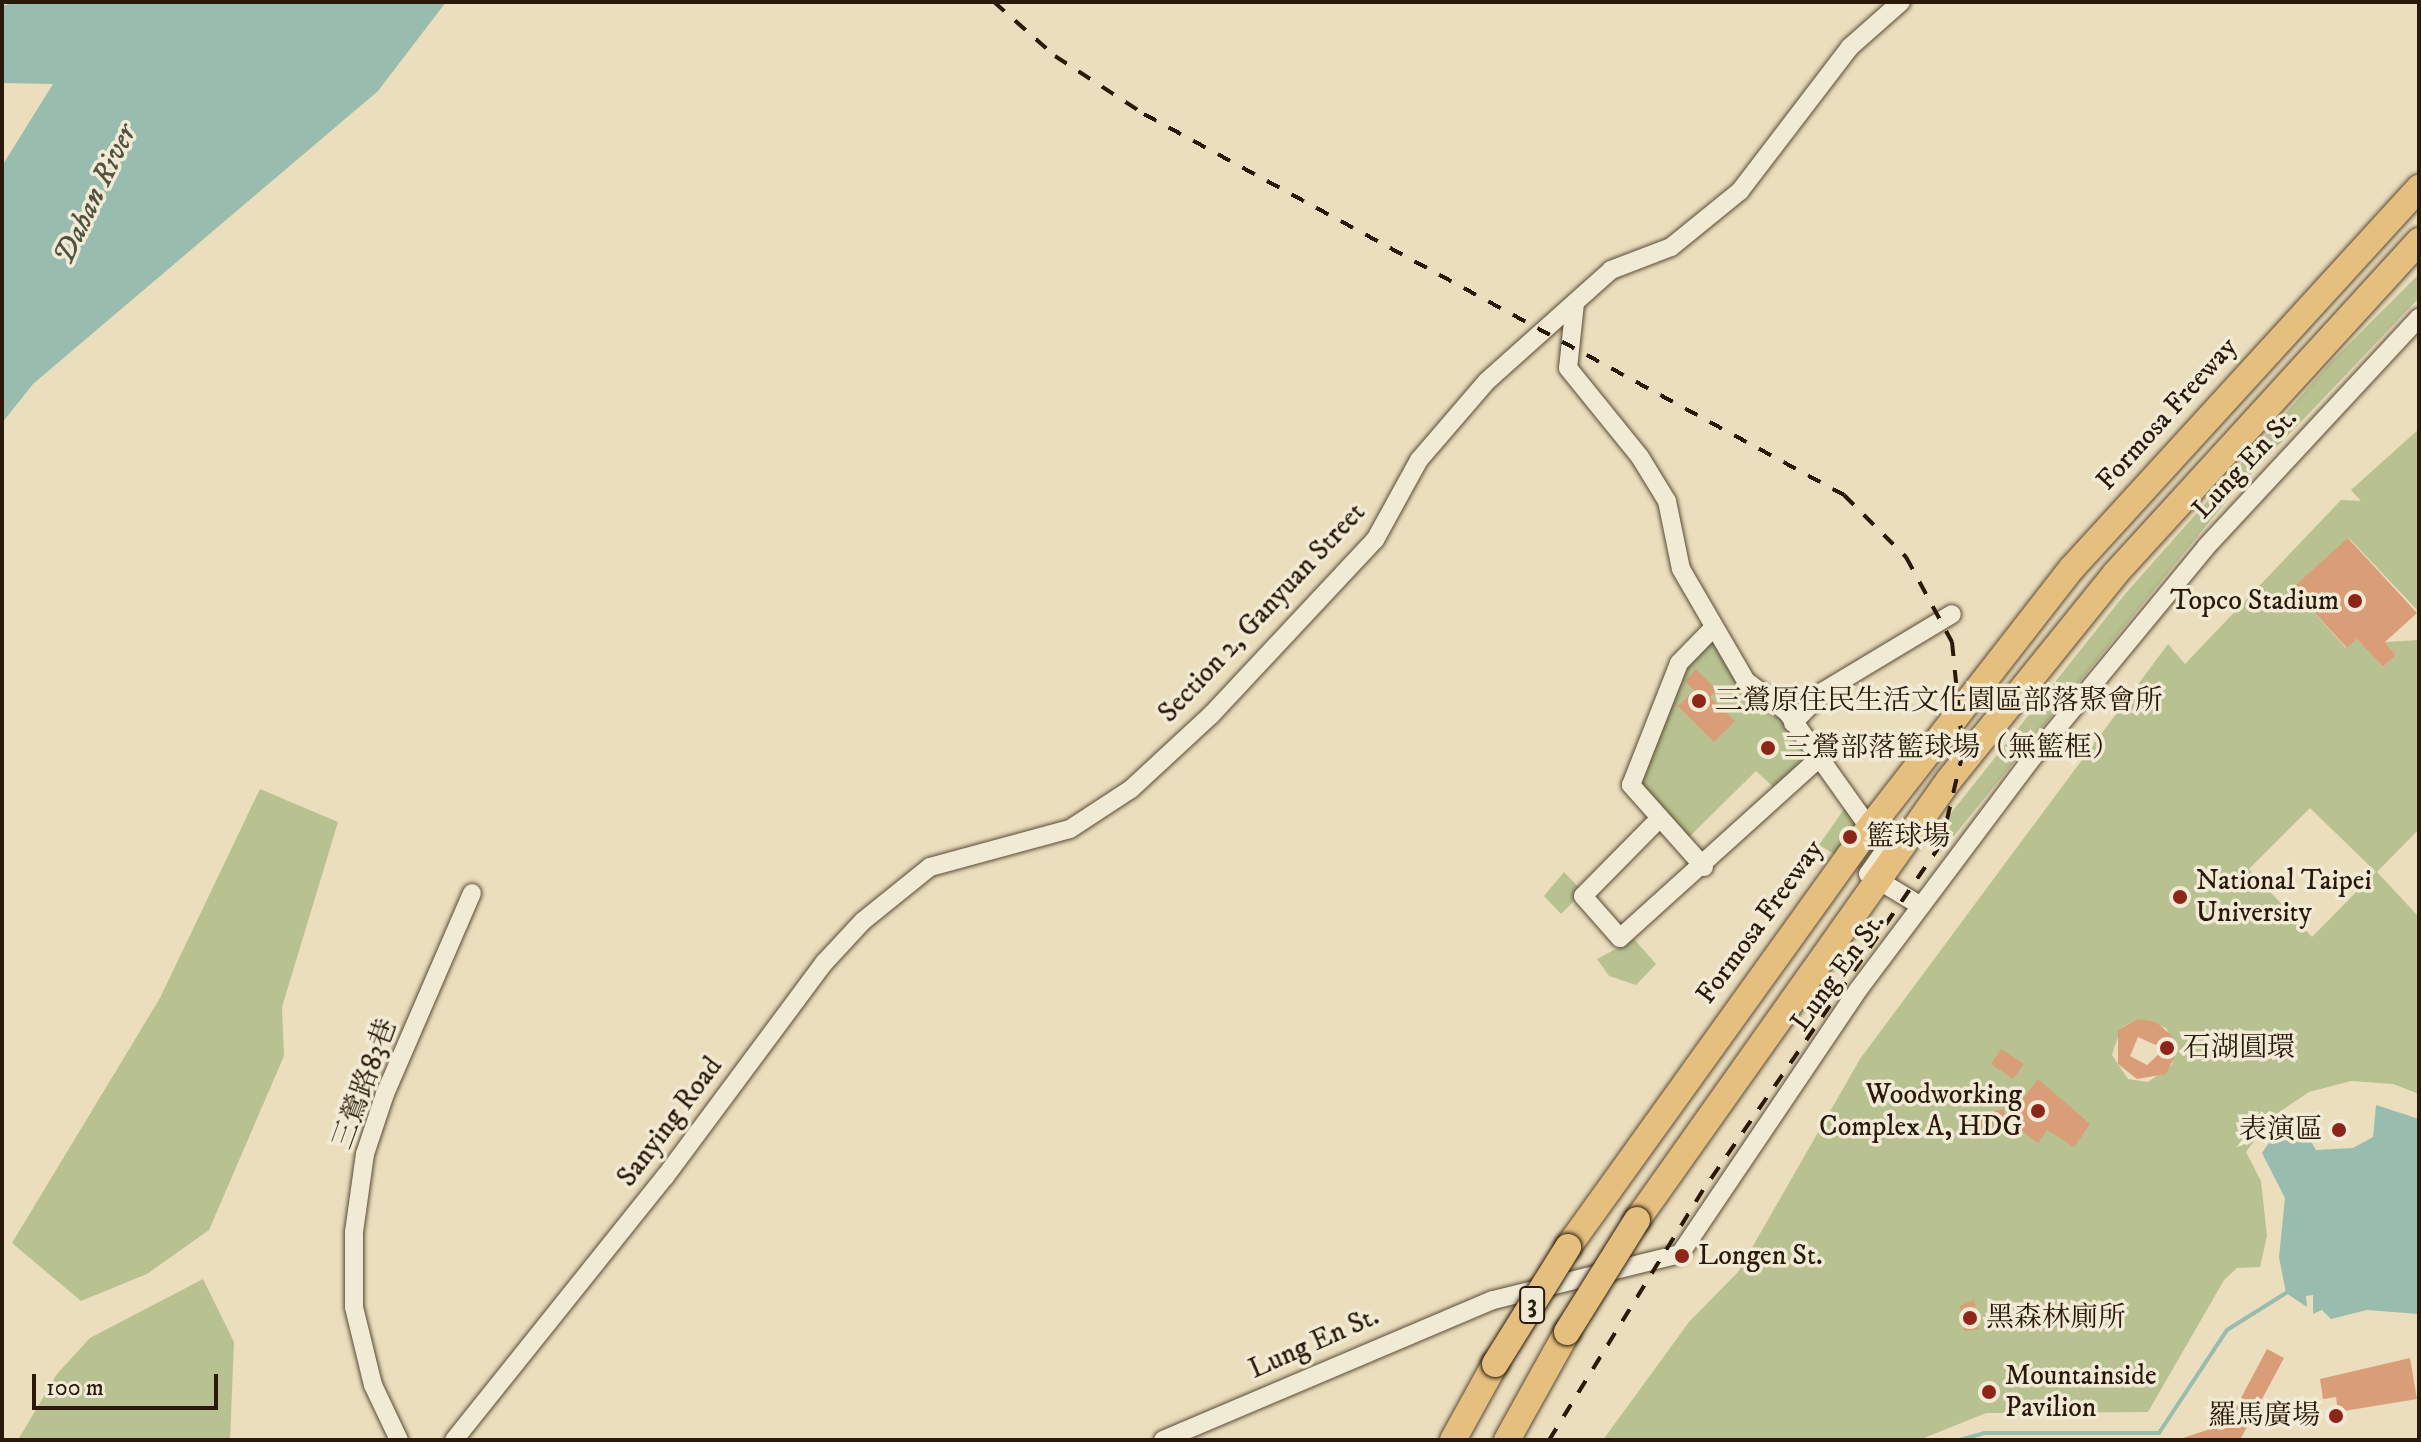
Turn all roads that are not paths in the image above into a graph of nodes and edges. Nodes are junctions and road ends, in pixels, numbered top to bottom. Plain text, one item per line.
1 (1901, 2) edge
2 (2419, 188) edge
3 (2419, 241) edge
4 (1575, 303) junction
5 (2419, 318) edge
6 (1952, 614) dead end
7 (1714, 627) junction
8 (1793, 723) junction
9 (1819, 758) junction
10 (1659, 819) junction
11 (1869, 829) junction
12 (950, 860) joint
13 (1704, 867) junction
14 (1875, 878) junction
15 (472, 893) dead end
16 (1921, 906) junction
17 (399, 1440) edge
18 (454, 1440) edge
19 (1163, 1440) edge
20 (1453, 1440) edge
21 (1507, 1440) edge

1 - 4 street, Section 2, Ganyuan Street
2 - 11 highway, Formosa Freeway / 3
3 - 14 highway, 3
4 - 7 street
4 - 12 street, Section 2, Ganyuan Street
5 - 16 street, Lung En St.
6 - 8 street
7 - 8 street
7 - 10 street
8 - 9 street
9 - 11 street
9 - 13 street
10 - 13 street
10 - 13 street
11 - 14 street
11 - 20 highway, Formosa Freeway / 3, bridge
12 - 18 street, Sanying Road
14 - 16 street
14 - 21 highway, 3, bridge
15 - 17 street, 三鶯路83巷
16 - 19 street, Lung En St.

